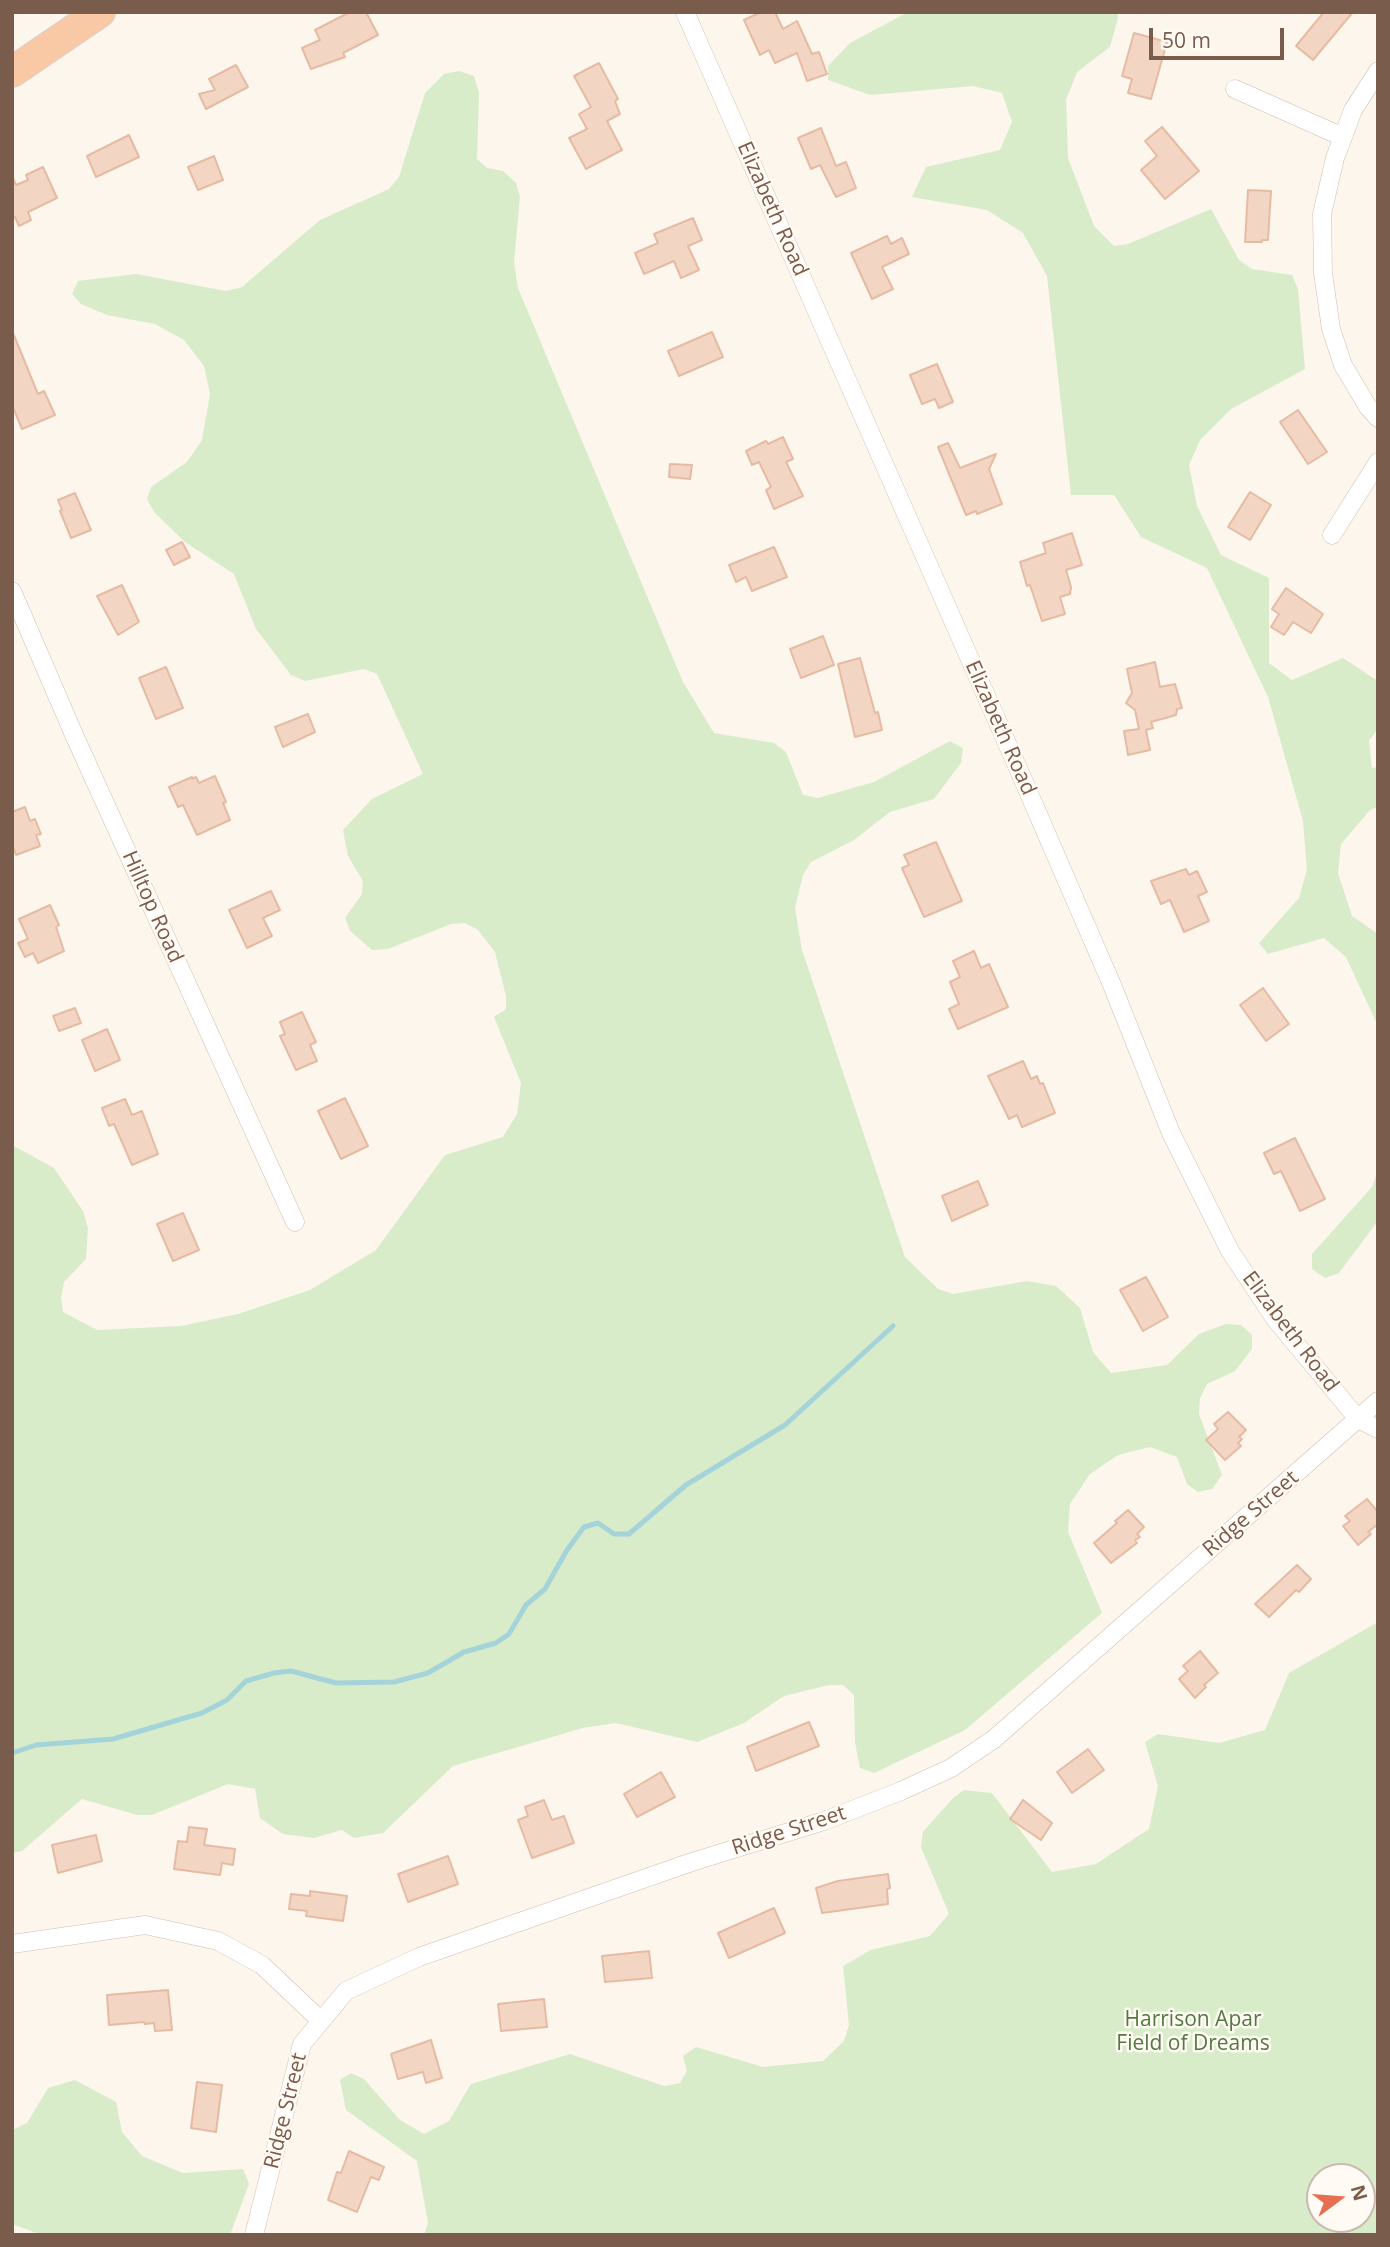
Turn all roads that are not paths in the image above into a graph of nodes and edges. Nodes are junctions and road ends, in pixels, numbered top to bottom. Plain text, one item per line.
1 (100, 12) edge
2 (685, 12) edge
3 (1378, 71) edge
4 (12, 72) edge
5 (1235, 89) dead end
6 (1343, 137) junction
7 (1378, 418) edge
8 (1378, 462) edge
9 (1332, 535) dead end
10 (12, 591) edge
11 (295, 1222) dead end
12 (1378, 1401) edge
13 (1358, 1419) junction
14 (1378, 1429) edge
15 (12, 1944) edge
16 (320, 2020) junction
17 (254, 2235) edge

1 - 4 highway
2 - 13 street, Elizabeth Road
3 - 6 street
5 - 6 street
6 - 7 street
8 - 9 street
10 - 11 street, Hilltop Road
12 - 13 street, Ridge Street
13 - 14 street
13 - 16 street, Ridge Street
15 - 16 street
16 - 17 street, Ridge Street

